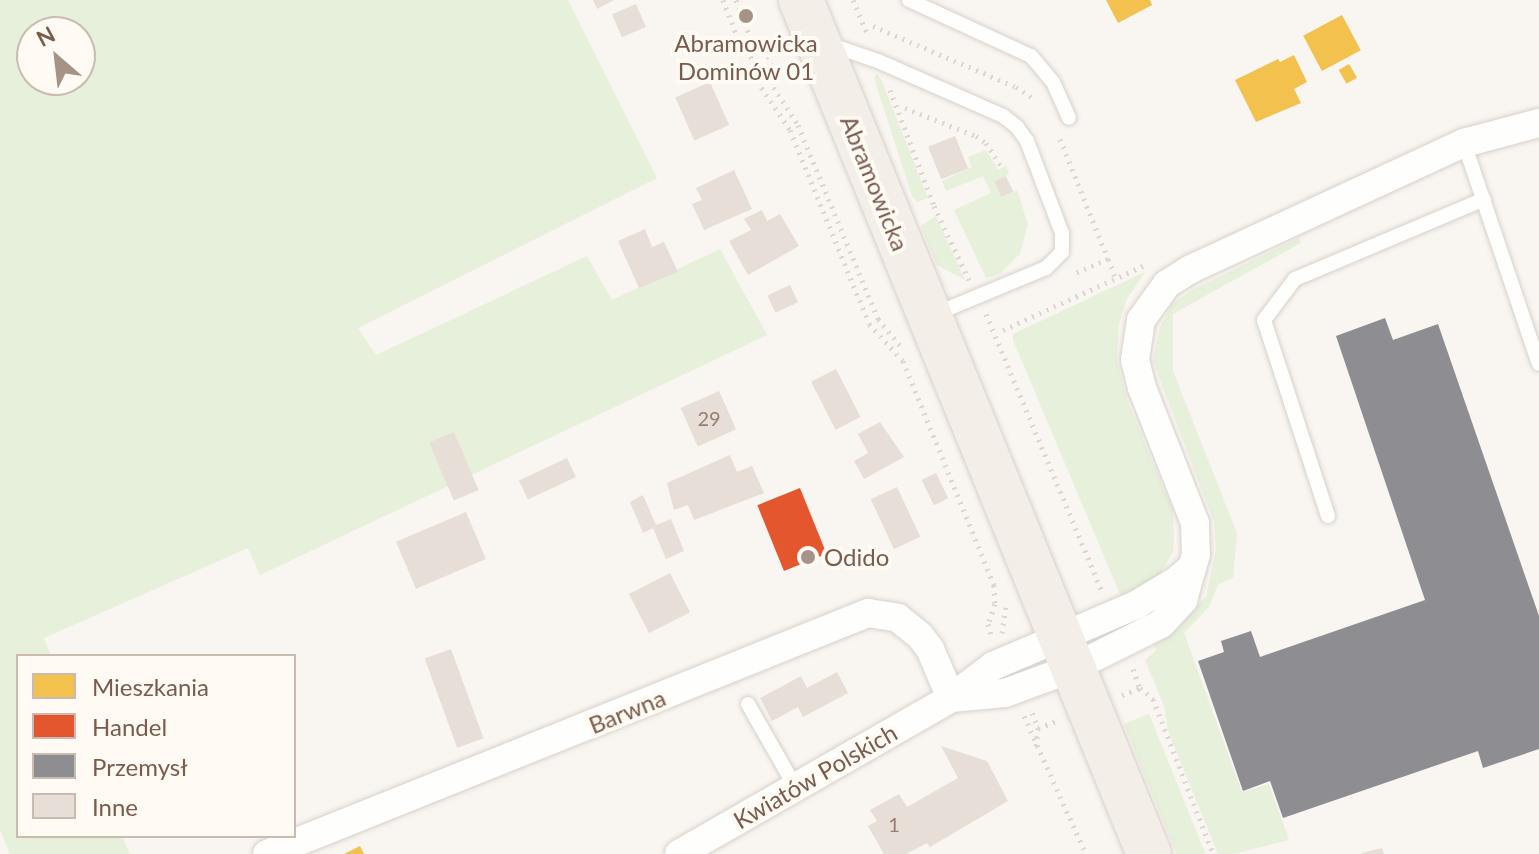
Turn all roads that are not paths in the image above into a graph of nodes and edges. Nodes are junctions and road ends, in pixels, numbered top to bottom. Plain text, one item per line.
1 (801, 0) edge
2 (909, 0) edge
3 (818, 41) junction
4 (1069, 118) dead end
5 (1539, 123) edge
6 (1464, 143) junction
7 (1484, 199) junction
8 (916, 333) junction
9 (1539, 364) edge
10 (1328, 516) dead end
11 (1067, 652) junction
12 (951, 698) junction
13 (748, 704) dead end
14 (796, 788) junction
15 (267, 854) edge
16 (679, 854) edge
17 (1149, 854) edge

1 - 3 main road, Abramowicka
2 - 4 lane
3 - 8 main road, Abramowicka
3 - 8 lane
5 - 6 street
6 - 7 lane
6 - 11 street, Kwiatów Polskich
7 - 9 lane
7 - 10 lane
8 - 11 main road, Abramowicka
11 - 12 street, Kwiatów Polskich
11 - 17 main road, Abramowicka
12 - 14 street, Kwiatów Polskich
12 - 15 street, Barwna
13 - 14 lane
14 - 16 street, Kwiatów Polskich

